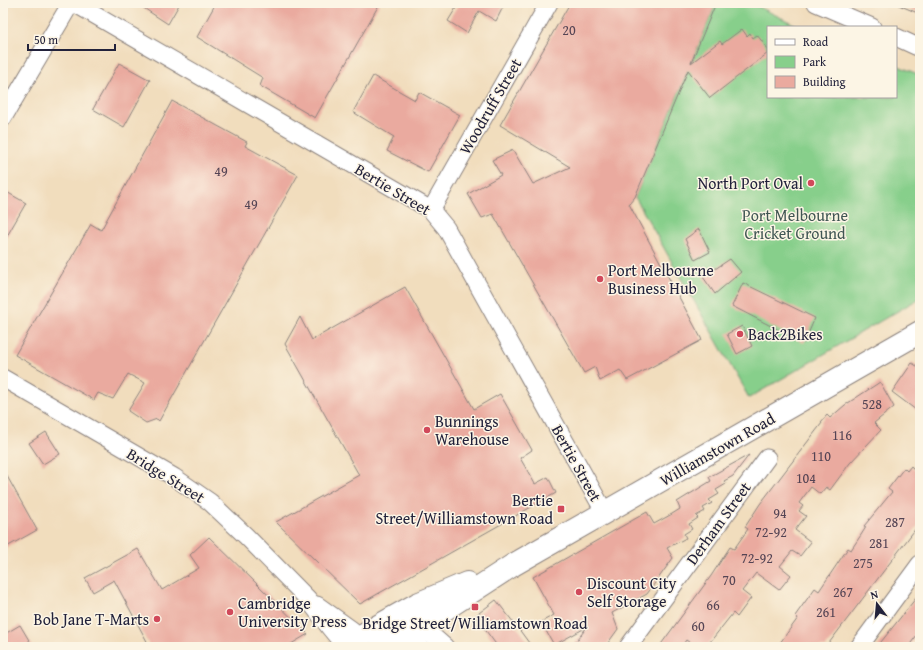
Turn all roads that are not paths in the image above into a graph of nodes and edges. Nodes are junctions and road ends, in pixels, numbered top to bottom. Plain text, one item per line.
1 (72, 3) edge
2 (549, 3) edge
3 (816, 3) edge
4 (870, 26) edge
5 (897, 37) edge
6 (920, 48) edge
7 (3, 118) edge
8 (431, 210) junction
9 (918, 336) edge
10 (3, 378) edge
11 (767, 458) dead end
12 (605, 513) junction
13 (920, 564) edge
14 (513, 565) junction
15 (402, 612) junction
16 (415, 635) edge
17 (349, 645) edge
18 (380, 647) edge
19 (445, 647) edge
20 (628, 647) edge
21 (859, 647) edge

1 - 7 street
1 - 8 street, Bertie Street
2 - 8 street, Woodruff Street
3 - 4 street
5 - 6 street
8 - 12 street, Bertie Street
9 - 12 main road, Williamstown Road
10 - 17 street, Bridge Street
11 - 20 street, Derham Street
12 - 14 main road, Williamstown Road
13 - 21 street
14 - 15 main road, Williamstown Road
14 - 16 main road, Williamstown Road
15 - 16 main road
15 - 17 main road, Williamstown Road
16 - 18 main road, Williamstown Road
16 - 19 street

